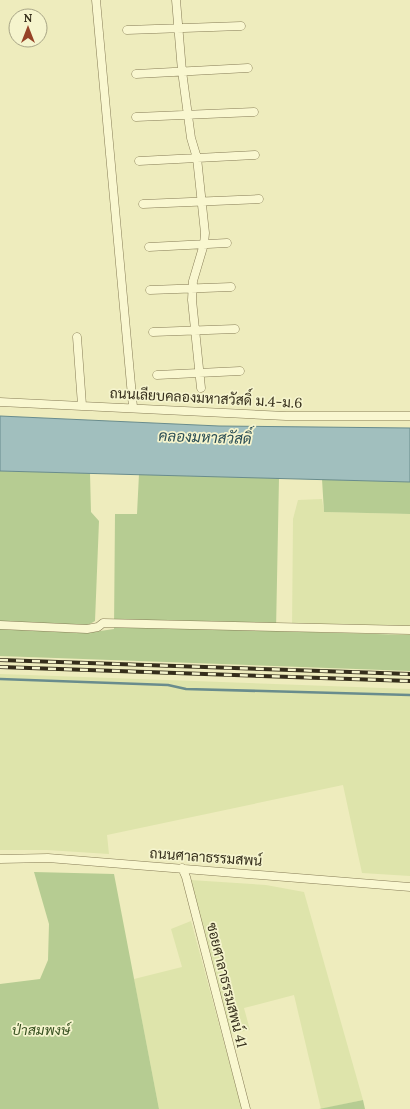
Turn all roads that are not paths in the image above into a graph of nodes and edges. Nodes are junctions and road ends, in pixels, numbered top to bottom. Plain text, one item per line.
1 (96, 0) edge
2 (176, 0) edge
3 (241, 26) dead end
4 (178, 28) junction
5 (127, 30) dead end
6 (248, 68) dead end
7 (182, 71) junction
8 (136, 74) dead end
9 (254, 112) dead end
10 (188, 115) junction
11 (136, 117) dead end
12 (255, 155) dead end
13 (197, 158) junction
14 (140, 161) dead end
15 (260, 199) dead end
16 (202, 202) junction
17 (143, 204) dead end
18 (226, 243) dead end
19 (204, 244) junction
20 (149, 247) dead end
21 (231, 287) dead end
22 (193, 288) junction
23 (150, 290) dead end
24 (235, 329) dead end
25 (195, 331) junction
26 (153, 332) dead end
27 (77, 337) dead end
28 (240, 371) dead end
29 (199, 373) junction
30 (157, 375) dead end
31 (201, 388) dead end
32 (0, 402) edge
33 (82, 405) junction
34 (132, 407) junction
35 (410, 416) edge
36 (0, 626) edge
37 (410, 630) edge
38 (0, 859) edge
39 (182, 868) junction
40 (410, 887) edge
41 (246, 1109) edge

1 - 34 street
2 - 4 street
3 - 4 street
4 - 5 street
4 - 7 street
6 - 7 street
7 - 8 street
7 - 10 street
9 - 10 street
10 - 11 street
10 - 13 street
12 - 13 street
13 - 14 street
13 - 16 street
15 - 16 street
16 - 17 street
16 - 19 street
18 - 19 street
19 - 20 street
19 - 22 street
21 - 22 street
22 - 23 street
22 - 25 street
24 - 25 street
25 - 26 street
25 - 29 street
27 - 33 street
28 - 29 street
29 - 30 street
29 - 31 street
32 - 33 street, ถนนเลียบคลองมหาสวัสดิ์ ม.4-ม.6
33 - 34 street, ถนนเลียบคลองมหาสวัสดิ์ ม.4-ม.6
34 - 35 street, ถนนเลียบคลองมหาสวัสดิ์ ม.4-ม.6
36 - 37 street
38 - 39 street, ถนนศาลาธรรมสพน์
39 - 40 street, ถนนศาลาธรรมสพน์
39 - 41 street, ซอยศาลาธรรมสพน์ 41

